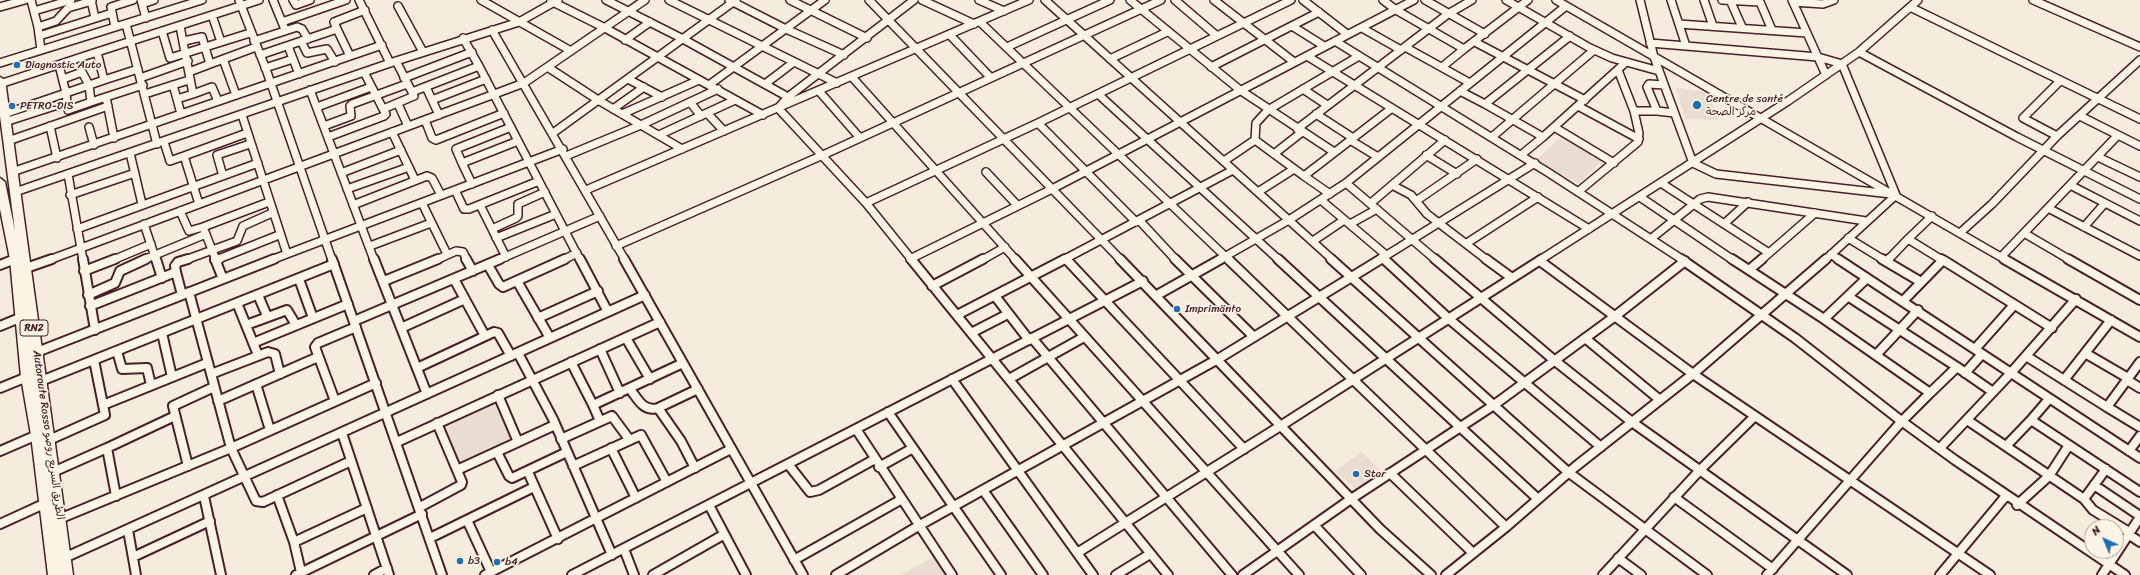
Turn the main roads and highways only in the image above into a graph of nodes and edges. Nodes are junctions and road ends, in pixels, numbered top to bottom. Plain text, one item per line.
1 (0, 80) edge
2 (0, 84) edge
3 (0, 182) edge
4 (3, 212) edge
5 (57, 575) edge

1 - 2 highway, Autoroute Rosso الطريق السريع روصو / RN2
2 - 5 highway, Autoroute Rosso الطريق السريع روصو / RN2
3 - 4 highway, Autoroute Rosso الطريق السريع روصو / RN2
4 - 5 highway, Autoroute Rosso الطريق السريع روصو / RN2

